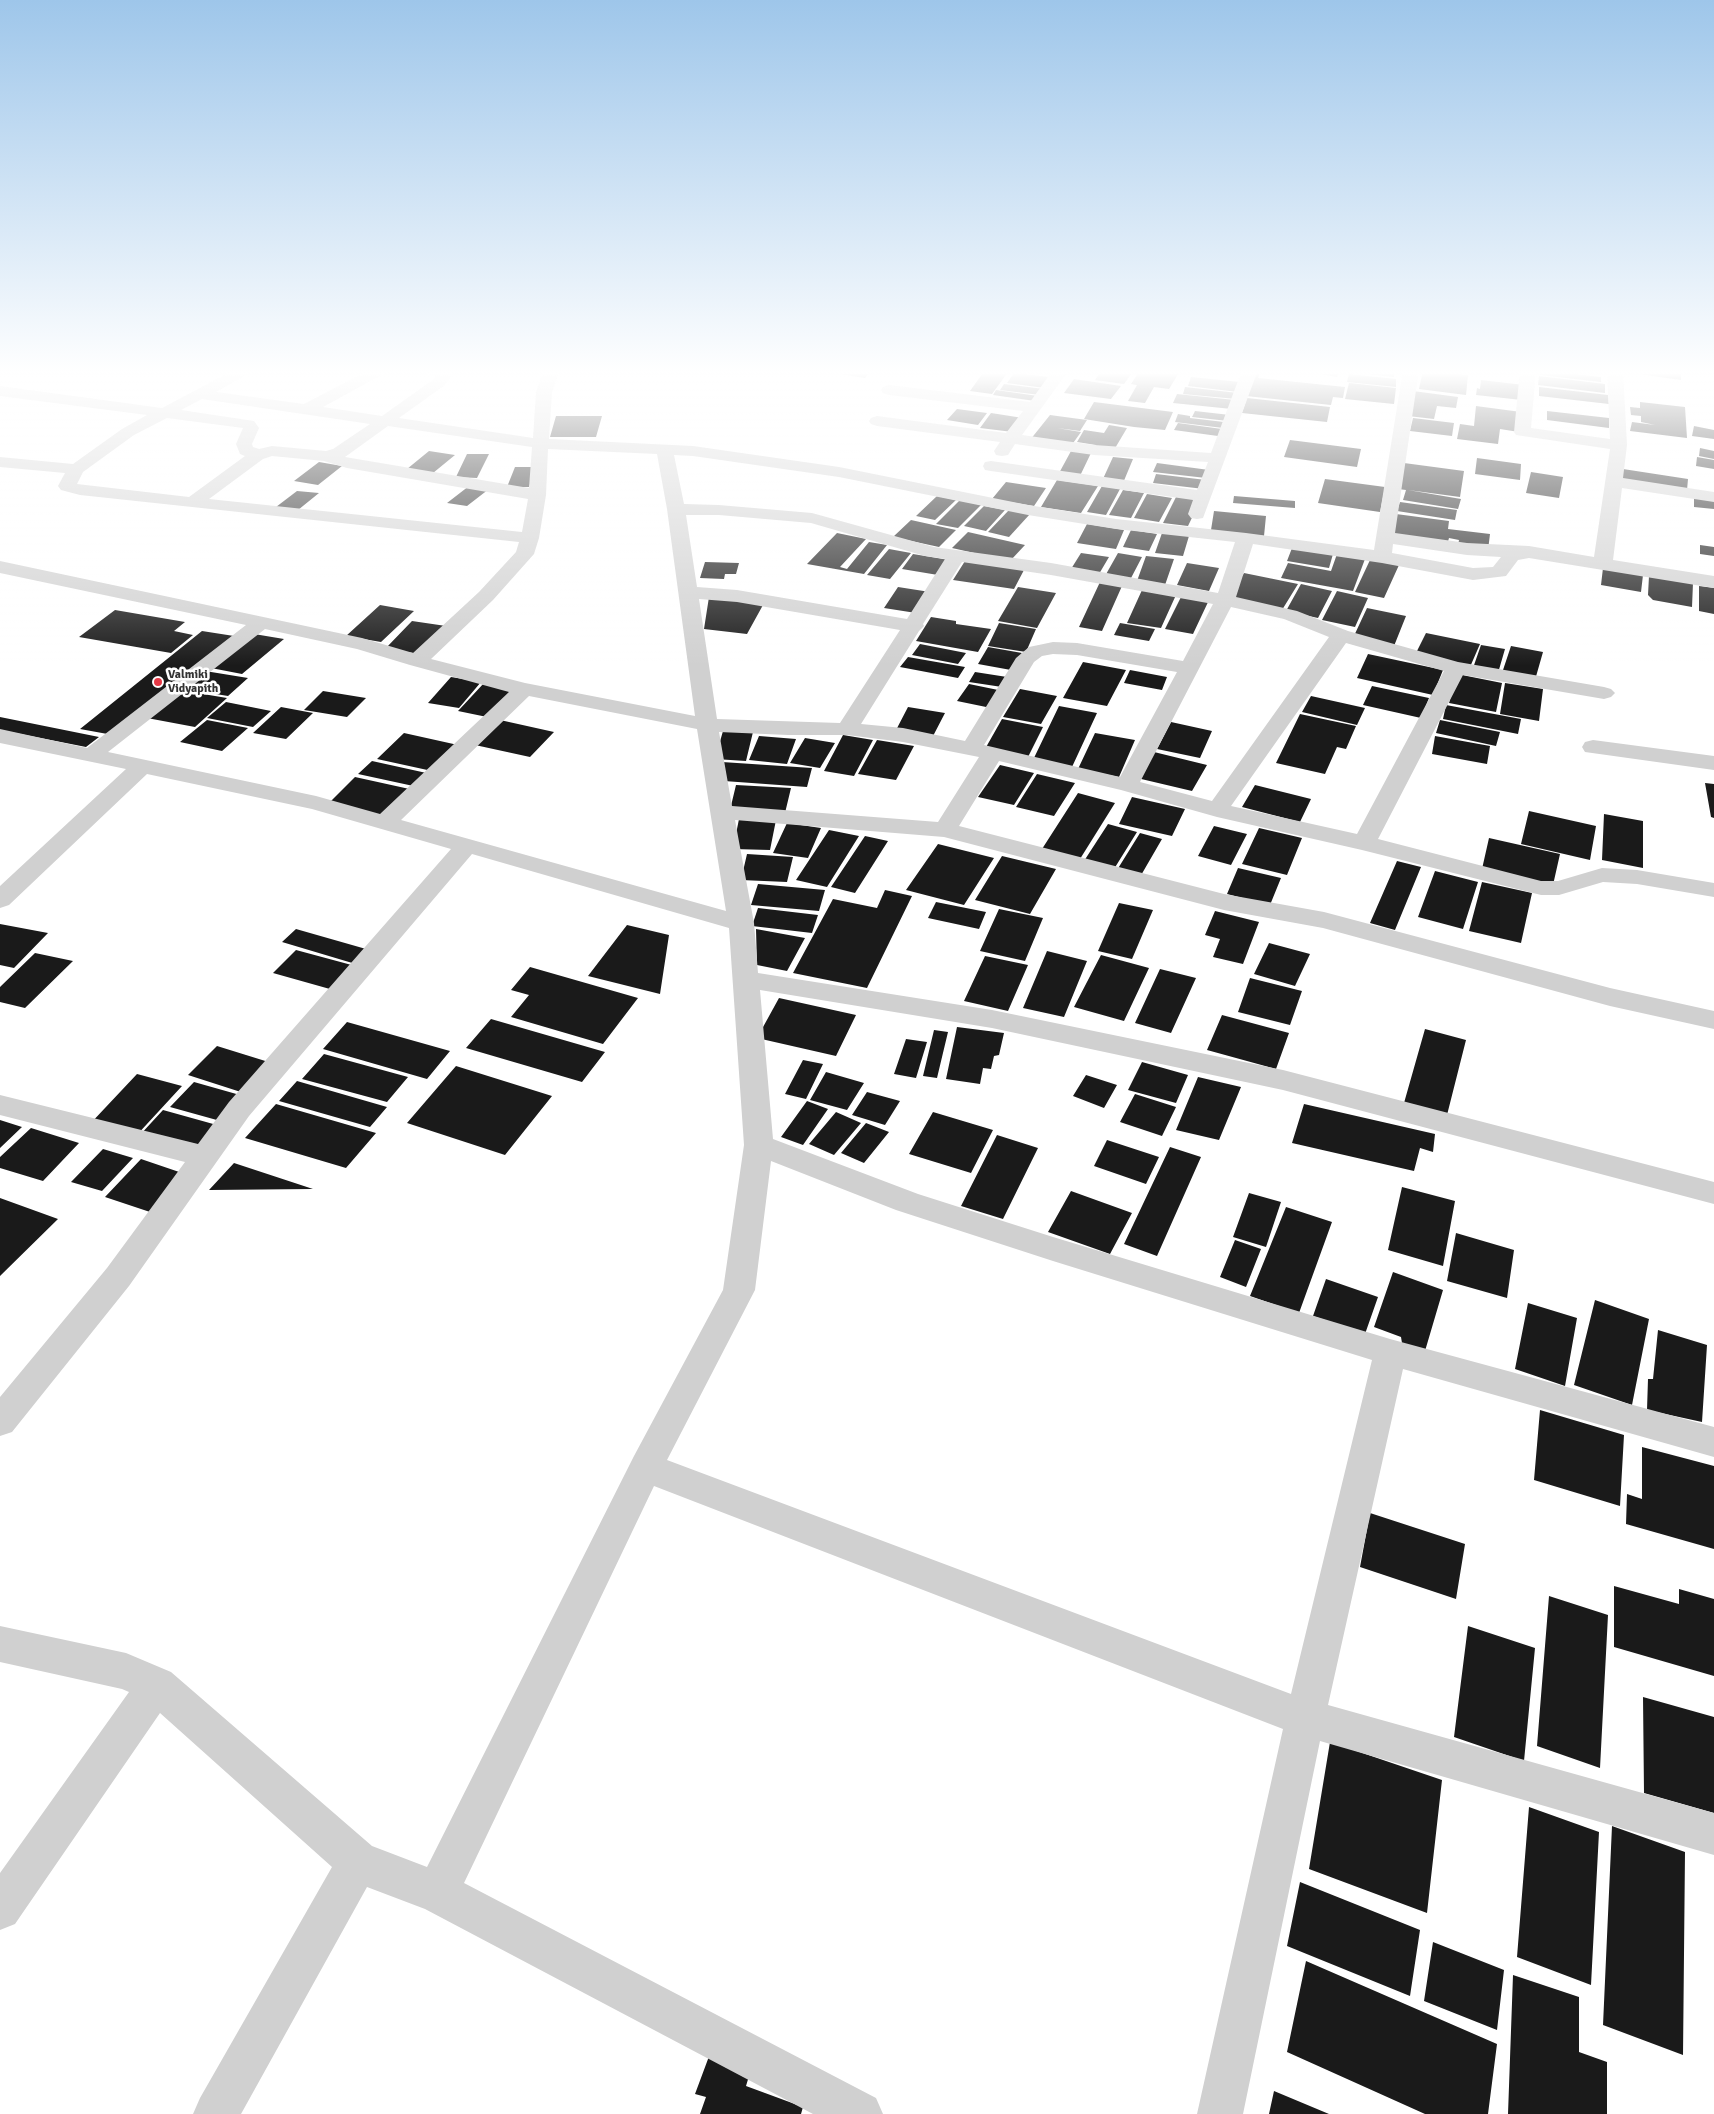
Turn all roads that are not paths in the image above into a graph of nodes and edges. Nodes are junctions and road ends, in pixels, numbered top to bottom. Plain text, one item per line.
1 (76, 468) edge
2 (238, 469) edge
3 (379, 469) edge
4 (540, 469) edge
5 (668, 469) edge
6 (816, 469) edge
7 (989, 469) edge
8 (1010, 469) edge
9 (1213, 469) edge
10 (1396, 469) edge
11 (1616, 469) edge
12 (1615, 482) junction
13 (538, 496) junction
14 (1203, 496) junction
15 (1714, 497) edge
16 (969, 498) junction
17 (194, 502) junction
18 (676, 509) junction
19 (1192, 532) junction
20 (1385, 537) junction
21 (530, 538) junction
22 (1246, 538) junction
23 (1518, 552) junction
24 (956, 556) junction
25 (1382, 557) junction
26 (1603, 562) junction
27 (0, 567) edge
28 (1714, 582) edge
29 (687, 592) junction
30 (1225, 600) junction
31 (262, 622) junction
32 (914, 626) junction
33 (1341, 635) junction
34 (417, 661) junction
35 (1189, 668) junction
36 (1456, 668) junction
37 (524, 688) junction
38 (1604, 693) dead end
39 (707, 725) junction
40 (847, 729) junction
41 (0, 736) edge
42 (1593, 747) dead end
43 (982, 751) junction
44 (91, 755) junction
45 (1714, 763) edge
46 (142, 766) junction
47 (1127, 785) junction
48 (1217, 810) junction
49 (722, 812) junction
50 (384, 822) junction
51 (945, 830) junction
52 (1364, 843) junction
53 (467, 845) junction
54 (1714, 890) edge
55 (0, 900) edge
56 (741, 923) junction
57 (745, 979) junction
58 (1714, 1020) edge
59 (0, 1105) edge
60 (759, 1145) junction
61 (206, 1156) junction
62 (1714, 1193) edge
63 (1390, 1352) junction
64 (0, 1422) edge
65 (1714, 1442) edge
66 (646, 1467) junction
67 (0, 1644) edge
68 (157, 1685) junction
69 (1305, 1718) junction
70 (1714, 1834) edge
71 (358, 1862) junction
72 (437, 1892) junction
73 (0, 1909) edge
74 (216, 2114) edge
75 (860, 2114) edge
76 (1220, 2114) edge

1 - 17 street
2 - 17 street
3 - 13 street
4 - 13 street
5 - 18 street
6 - 16 street
7 - 16 street
8 - 14 street
9 - 14 street
10 - 20 street
11 - 12 street
12 - 15 street
12 - 26 street
13 - 21 street
14 - 19 street
16 - 19 street
17 - 21 street
18 - 24 street
18 - 29 street
19 - 22 street
20 - 23 street
20 - 25 street
21 - 34 street
22 - 25 street
22 - 30 street
23 - 25 street
23 - 26 street
24 - 30 street
24 - 32 street
26 - 28 street
27 - 31 street
29 - 32 street
29 - 39 street
30 - 33 street
30 - 35 street
31 - 34 street
31 - 44 street
32 - 40 street
33 - 36 street
33 - 48 street
34 - 37 street
35 - 43 street
35 - 47 street
36 - 38 street
36 - 52 street
37 - 39 street
37 - 50 street
39 - 40 street
39 - 49 street
40 - 43 street
41 - 44 street
42 - 45 street
43 - 47 street
43 - 51 street
44 - 46 street
46 - 50 street
46 - 55 street
47 - 48 street
48 - 52 street
49 - 51 street
49 - 56 street
50 - 53 street
51 - 58 street
52 - 54 street
53 - 56 street
53 - 61 street
56 - 57 street
57 - 60 street
57 - 62 street
59 - 61 street
60 - 63 street
60 - 66 street
61 - 64 street
63 - 65 street
63 - 69 street
66 - 69 street
66 - 72 street
67 - 68 street
68 - 71 street
68 - 73 street
69 - 70 street
69 - 76 street
71 - 72 street
71 - 74 street
72 - 75 street

